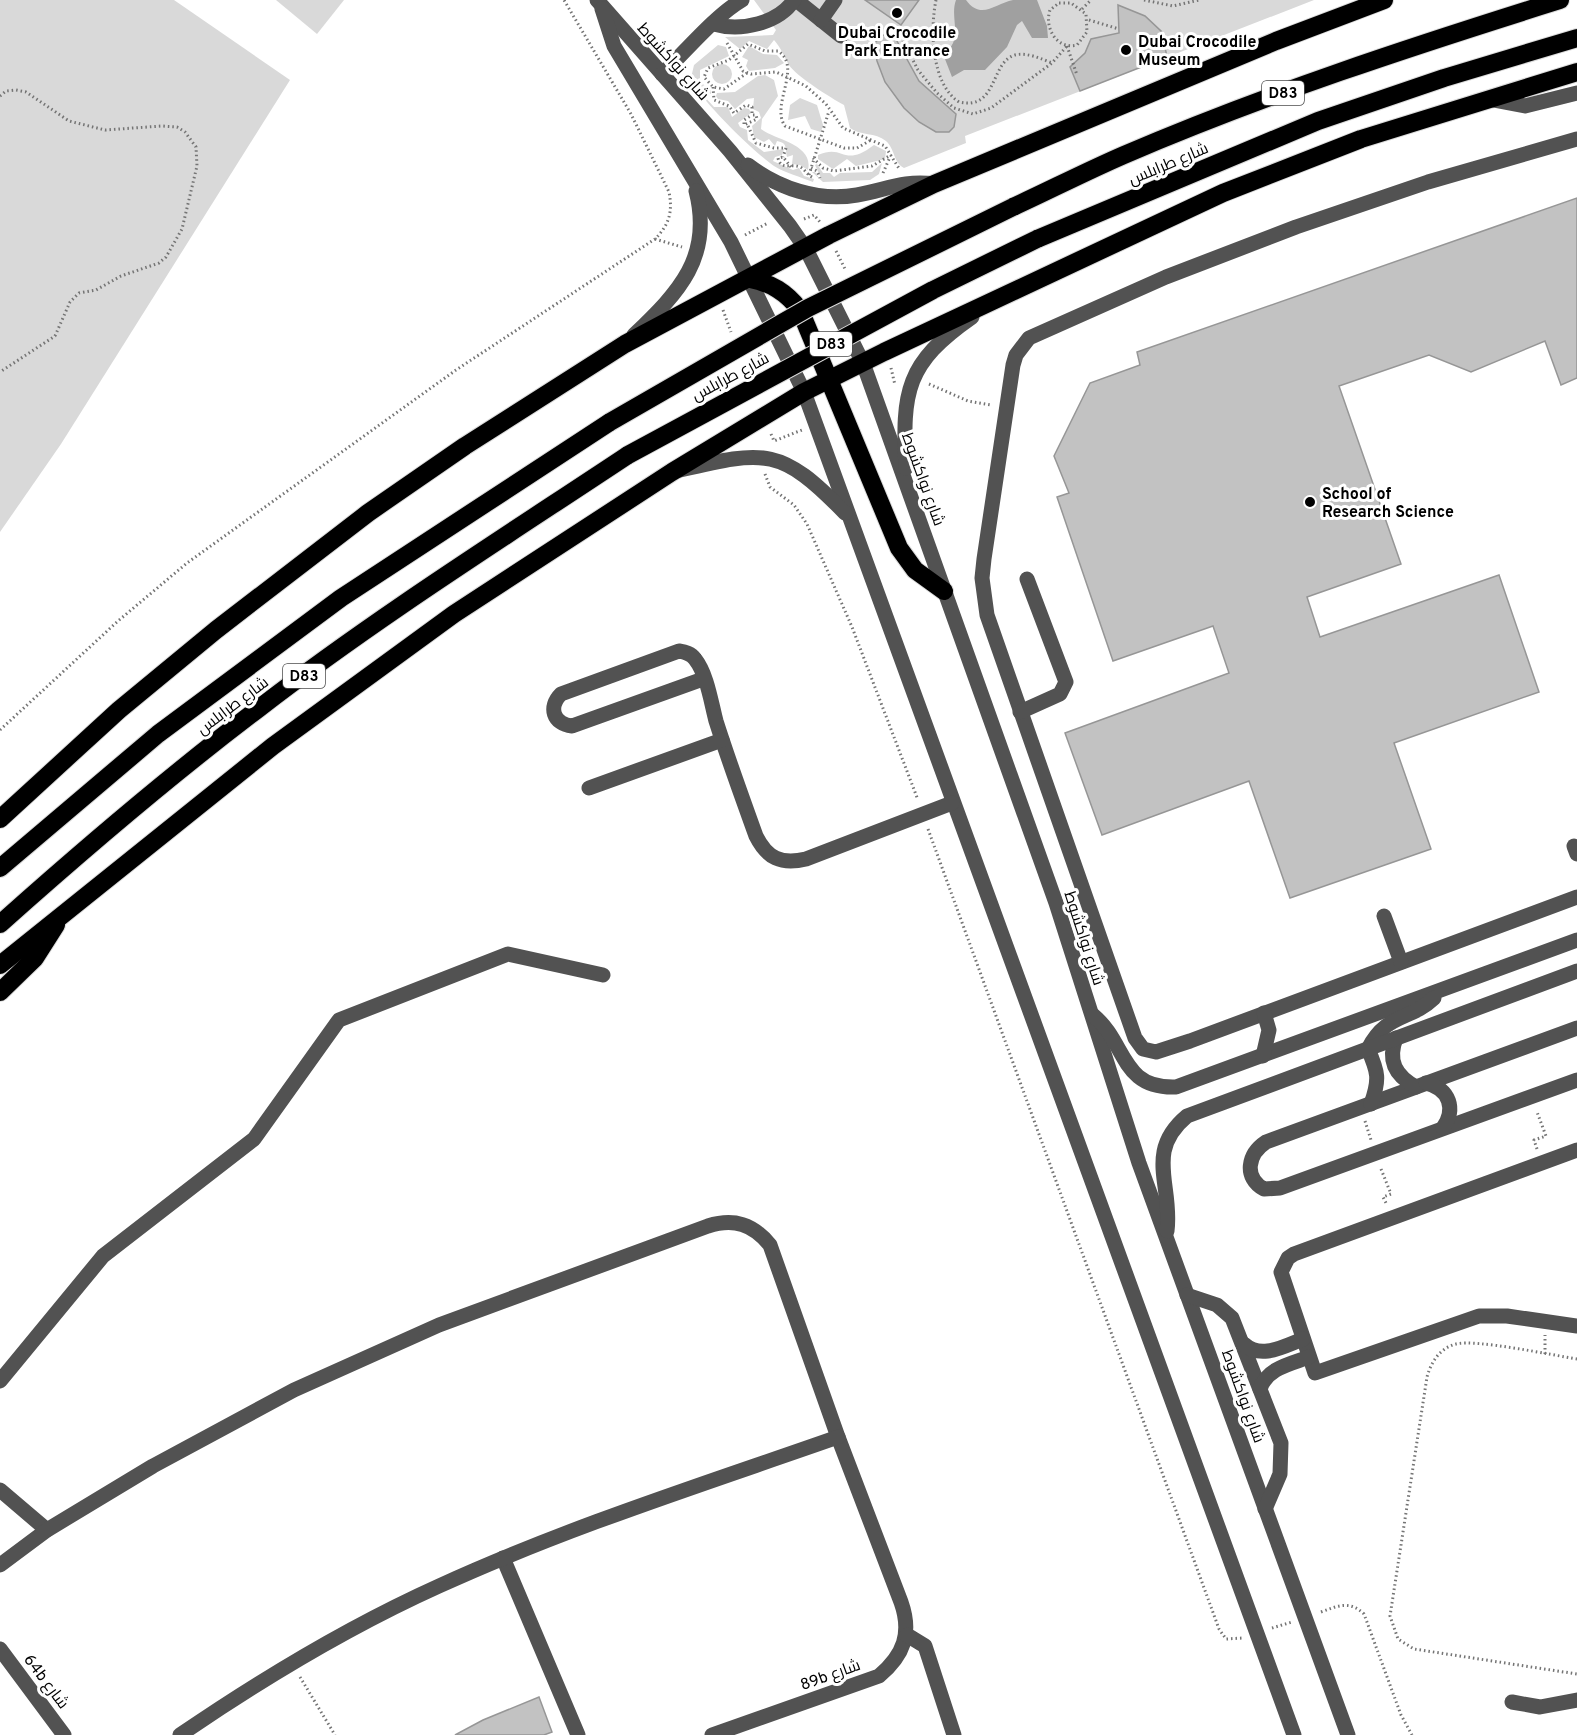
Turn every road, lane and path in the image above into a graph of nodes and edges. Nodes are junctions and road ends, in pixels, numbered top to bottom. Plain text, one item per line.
1 (564, 0) edge
2 (742, 0) edge
3 (795, 0) edge
4 (835, 0) edge
5 (936, 0) edge
6 (1050, 0) edge
7 (1091, 0) edge
8 (1144, 0) edge
9 (1199, 0) edge
10 (1384, 0) edge
11 (1560, 0) edge
12 (603, 2) edge
13 (1054, 6) junction
14 (1082, 9) junction
15 (821, 20) junction
16 (1088, 20) junction
17 (714, 24) junction
18 (1119, 29) dead end
19 (885, 30) dead end
20 (841, 36) dead end
21 (1577, 38) edge
22 (1067, 46) junction
23 (736, 56) junction
24 (1052, 63) junction
25 (1577, 72) edge
26 (747, 73) junction
27 (662, 74) junction
28 (1077, 75) dead end
29 (787, 76) junction
30 (713, 87) junction
31 (1577, 93) edge
32 (0, 96) edge
33 (1488, 99) junction
34 (961, 102) junction
35 (830, 109) junction
36 (960, 111) junction
37 (752, 115) junction
38 (748, 126) junction
39 (1577, 139) edge
40 (872, 140) junction
41 (821, 141) junction
42 (730, 151) junction
43 (891, 155) junction
44 (792, 156) dead end
45 (783, 157) junction
46 (813, 158) junction
47 (788, 160) junction
48 (791, 167) junction
49 (811, 168) junction
50 (691, 173) junction
51 (809, 175) junction
52 (820, 178) dead end
53 (934, 184) junction
54 (813, 194) junction
55 (814, 215) dead end
56 (655, 239) junction
57 (806, 249) junction
58 (697, 252) junction
59 (750, 279) junction
60 (1001, 297) junction
61 (625, 344) junction
62 (863, 363) junction
63 (891, 366) dead end
64 (0, 372) edge
65 (913, 377) junction
66 (830, 379) junction
67 (804, 392) junction
68 (1007, 409) junction
69 (672, 472) junction
70 (907, 486) junction
71 (849, 517) junction
72 (1027, 579) dead end
73 (944, 591) junction
74 (703, 679) junction
75 (1020, 712) junction
76 (0, 730) edge
77 (722, 740) junction
78 (590, 788) dead end
79 (952, 803) junction
80 (0, 819) edge
81 (0, 868) edge
82 (1577, 897) edge
83 (60, 916) junction
84 (1384, 916) dead end
85 (0, 924) edge
86 (1577, 940) edge
87 (1401, 962) junction
88 (0, 965) edge
89 (1577, 971) edge
90 (603, 975) dead end
91 (1440, 990) junction
92 (0, 992) edge
93 (1090, 1012) junction
94 (1264, 1013) junction
95 (1577, 1028) edge
96 (1269, 1030) junction
97 (1396, 1038) junction
98 (1294, 1044) junction
99 (1368, 1048) junction
100 (1263, 1056) junction
101 (1577, 1080) edge
102 (1421, 1085) junction
103 (1532, 1096) junction
104 (1371, 1104) junction
105 (1443, 1128) junction
106 (1577, 1150) edge
107 (1542, 1162) junction
108 (1166, 1237) junction
109 (1187, 1295) junction
110 (1577, 1326) edge
111 (1303, 1339) junction
112 (1244, 1344) junction
113 (1309, 1357) junction
114 (1577, 1359) edge
115 (0, 1381) edge
116 (1260, 1389) junction
117 (838, 1437) junction
118 (0, 1490) edge
119 (1266, 1509) junction
120 (47, 1530) junction
121 (503, 1558) junction
122 (1, 1565) edge
123 (907, 1635) junction
124 (0, 1649) edge
125 (292, 1663) junction
126 (1577, 1674) edge
127 (1577, 1700) edge
128 (1512, 1702) dead end
129 (717, 1734) edge
130 (64, 1735) edge
131 (180, 1735) edge
132 (335, 1735) edge
133 (578, 1735) edge
134 (954, 1735) edge
135 (1294, 1735) edge
136 (1348, 1735) edge

1 - 56 path
2 - 17 street
3 - 15 street
3 - 17 street
4 - 15 street
5 - 34 path
6 - 13 path
7 - 14 path
8 - 9 path
10 - 53 highway
11 - 81 highway, شارع طرابلس / D83, bridge
12 - 27 street, شارع نواكشوط
12 - 50 street, شارع نواكشوط
13 - 14 path
13 - 22 path
14 - 16 path
15 - 20 street
16 - 18 path
16 - 22 path
17 - 23 path
17 - 27 street
19 - 36 path
21 - 85 highway, شارع طرابلس / D83, bridge
22 - 24 path
22 - 28 path
23 - 26 path
23 - 29 path
23 - 30 path
24 - 34 path
24 - 36 path
25 - 33 highway
26 - 29 path
26 - 30 path
27 - 42 street, شارع نواكشوط
29 - 35 path
29 - 41 path
30 - 37 path
31 - 33 street
32 - 64 path
33 - 60 highway
34 - 36 path
35 - 40 path
35 - 41 path
37 - 38 path
37 - 38 path
38 - 45 path
39 - 68 street
40 - 41 path
40 - 43 path
41 - 46 path
42 - 54 street
42 - 57 street, شارع نواكشوط
43 - 43 path
43 - 46 path
44 - 47 path
45 - 47 path
45 - 48 path
46 - 49 path
47 - 48 path
48 - 51 path
49 - 51 path
49 - 52 path
50 - 58 street
50 - 59 street, شارع نواكشوط
51 - 54 path
53 - 54 street
53 - 57 highway
54 - 55 path
56 - 58 path
56 - 76 path
57 - 59 highway
57 - 62 street, شارع نواكشوط
58 - 61 street
59 - 61 highway
59 - 66 highway
59 - 67 street, شارع نواكشوط
60 - 62 highway
60 - 65 street
61 - 80 highway
62 - 66 highway
62 - 70 street, شارع نواكشوط
63 - 65 path
65 - 68 path
65 - 70 street
66 - 67 highway
66 - 73 highway
67 - 69 highway
67 - 71 street, شارع نواكشوط
68 - 75 street
69 - 71 street
69 - 83 highway
70 - 73 street, شارع نواكشوط
71 - 79 street, شارع نواكشوط
72 - 75 street
73 - 93 street, شارع نواكشوط
74 - 74 street
74 - 77 street
75 - 94 street
77 - 78 street
77 - 79 street
79 - 135 street, شارع نواكشوط
82 - 87 street
83 - 88 highway
83 - 92 highway
84 - 87 street
86 - 91 street
87 - 94 street
89 - 97 street
90 - 115 street
91 - 98 street
91 - 99 street
93 - 100 street
93 - 108 street, شارع نواكشوط
94 - 96 street
95 - 102 street
96 - 98 street
96 - 100 street
97 - 99 street
97 - 102 street
98 - 100 street
99 - 104 street
99 - 108 street
101 - 103 street
102 - 104 street
102 - 105 street
103 - 105 street
103 - 107 path
104 - 105 street
106 - 107 street
107 - 111 street
108 - 109 street, شارع نواكشوط
109 - 112 street
109 - 119 street, شارع نواكشوط
110 - 113 street
111 - 112 street
111 - 113 street
112 - 116 street
113 - 116 street
114 - 126 path
116 - 119 street
117 - 120 street
117 - 121 street
117 - 123 street
118 - 120 street
119 - 136 street, شارع نواكشوط
120 - 122 street
121 - 125 street
121 - 133 street
123 - 129 street, 89b شارع
123 - 134 street
124 - 130 street, 64b شارع
125 - 131 street
125 - 132 path
127 - 128 street

